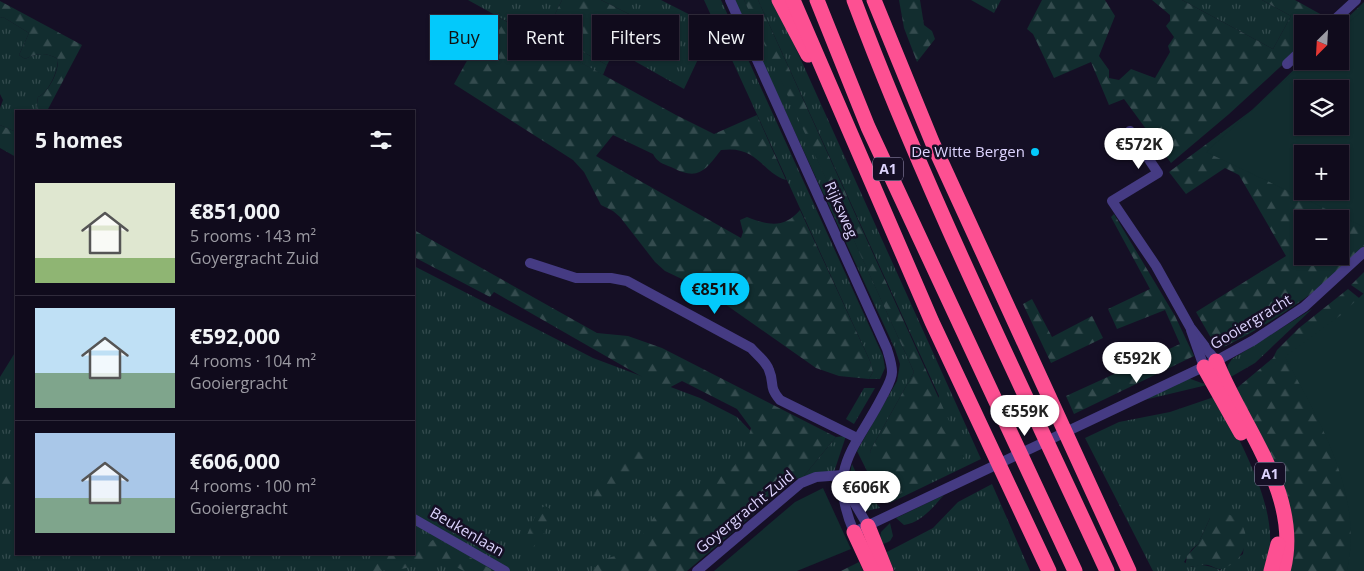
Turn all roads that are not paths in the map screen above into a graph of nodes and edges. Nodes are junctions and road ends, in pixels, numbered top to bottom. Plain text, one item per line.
1 (730, 0) edge
2 (779, 0) edge
3 (793, 0) edge
4 (817, 0) edge
5 (854, 0) edge
6 (874, 0) edge
7 (879, 0) edge
8 (1356, 0) edge
9 (1340, 15) edge
10 (885, 28) junction
11 (1294, 57) edge
12 (1287, 64) dead end
13 (836, 103) junction
14 (1130, 131) dead end
15 (1364, 252) edge
16 (530, 263) dead end
17 (1210, 364) junction
18 (858, 435) junction
19 (843, 478) junction
20 (415, 520) edge
21 (1110, 528) junction
22 (861, 529) junction
23 (1035, 540) junction
24 (505, 571) edge
25 (697, 571) edge
26 (872, 571) edge
27 (886, 571) edge
28 (1042, 571) edge
29 (1049, 571) edge
30 (1075, 571) edge
31 (1107, 571) edge
32 (1129, 571) edge
33 (1141, 571) edge
34 (1271, 571) edge
35 (1283, 571) edge

1 - 18 street, Rijksweg
2 - 13 highway
3 - 13 highway, A1
4 - 30 highway, A1
5 - 31 highway, A1
6 - 10 highway
7 - 10 highway
8 - 9 street
10 - 21 highway
11 - 12 street
13 - 23 highway, A1
14 - 17 street
15 - 17 street, Gooiergracht
16 - 18 street
17 - 22 street, Gooiergracht
17 - 34 highway, A1
17 - 35 highway, A1
18 - 19 street
19 - 22 street
19 - 22 street
19 - 25 street, Goyergracht Zuid
20 - 24 street, Beukenlaan
21 - 32 highway
21 - 33 highway
22 - 26 highway
22 - 27 highway
23 - 28 highway, A1
23 - 29 highway, A1

